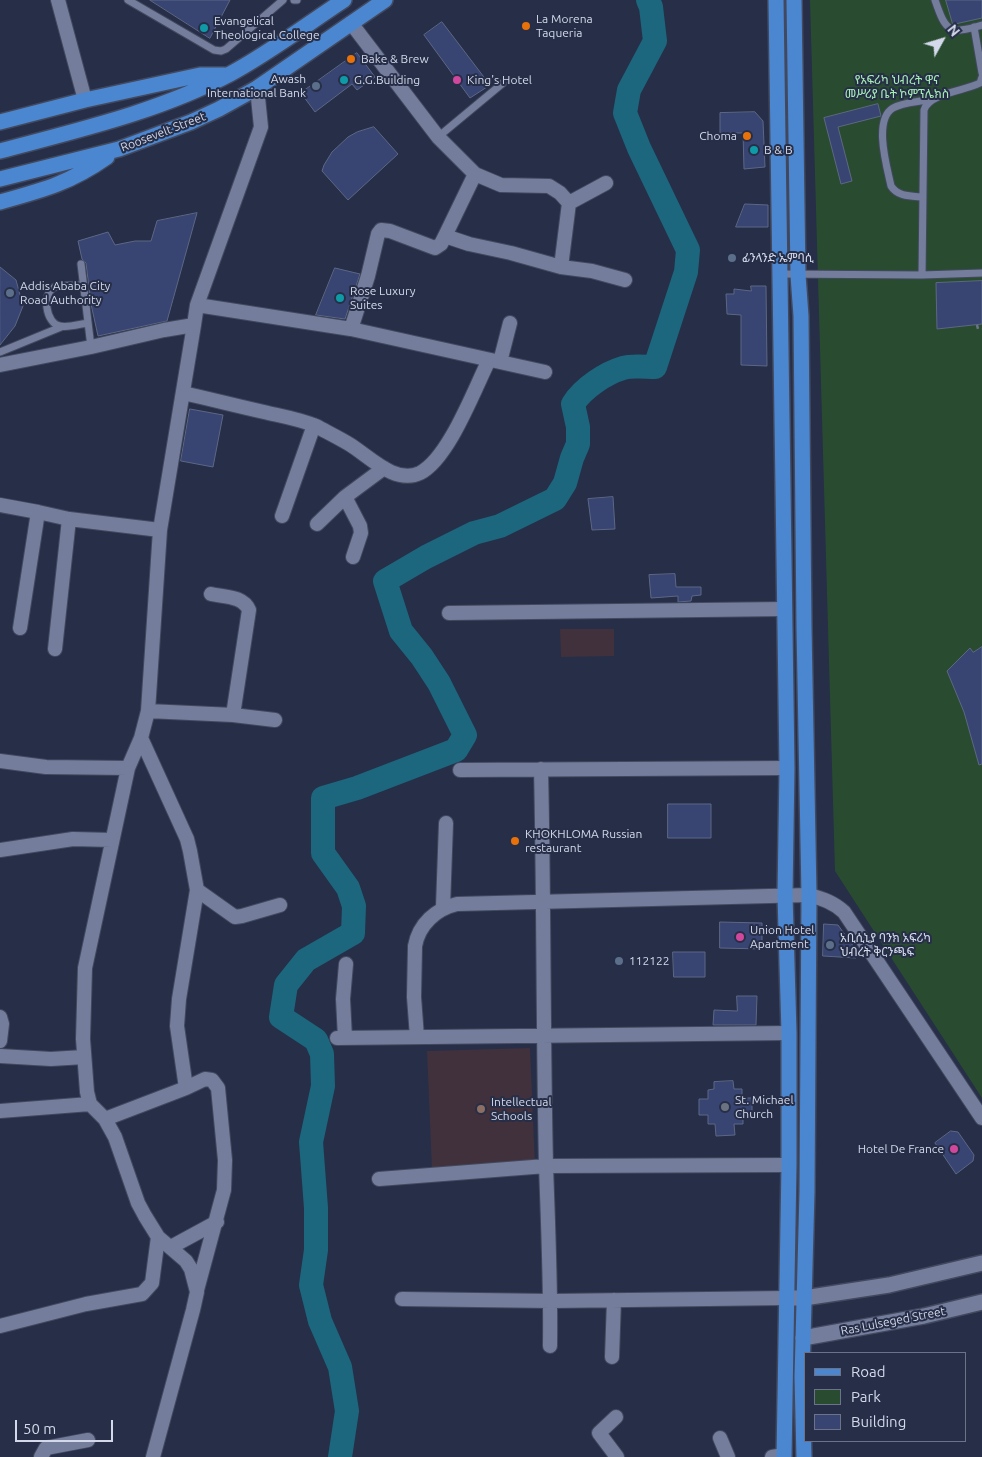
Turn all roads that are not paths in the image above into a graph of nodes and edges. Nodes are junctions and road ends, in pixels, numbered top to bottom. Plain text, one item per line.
1 (58, 0) edge
2 (128, 0) edge
3 (283, 0) edge
4 (344, 0) edge
5 (385, 0) edge
6 (776, 0) edge
7 (794, 0) edge
8 (935, 0) edge
9 (351, 23) junction
10 (982, 25) edge
11 (974, 28) junction
12 (228, 75) junction
13 (982, 75) edge
14 (504, 83) dead end
15 (257, 88) junction
16 (931, 99) junction
17 (85, 100) junction
18 (0, 122) edge
19 (438, 137) junction
20 (119, 149) junction
21 (0, 151) edge
22 (475, 174) junction
23 (0, 179) edge
24 (606, 183) dead end
25 (923, 197) junction
26 (0, 202) edge
27 (569, 203) junction
28 (445, 236) junction
29 (81, 264) dead end
30 (561, 267) junction
31 (982, 273) edge
32 (780, 274) junction
33 (798, 275) junction
34 (922, 275) junction
35 (625, 280) dead end
36 (83, 285) junction
37 (197, 305) junction
38 (88, 323) junction
39 (510, 323) dead end
40 (194, 324) junction
41 (61, 327) junction
42 (351, 329) junction
43 (91, 348) junction
44 (0, 352) edge
45 (494, 361) junction
46 (0, 365) edge
47 (544, 372) dead end
48 (182, 393) junction
49 (314, 426) junction
50 (384, 468) junction
51 (345, 497) junction
52 (0, 506) edge
53 (38, 512) junction
54 (282, 516) dead end
55 (69, 520) junction
56 (316, 524) dead end
57 (160, 530) junction
58 (353, 557) dead end
59 (211, 594) dead end
60 (785, 609) junction
61 (449, 613) dead end
62 (785, 627) junction
63 (804, 627) junction
64 (20, 628) dead end
65 (55, 649) dead end
66 (148, 711) junction
67 (233, 715) junction
68 (274, 720) dead end
69 (141, 738) junction
70 (0, 761) edge
71 (128, 768) junction
72 (787, 768) junction
73 (541, 769) junction
74 (460, 770) dead end
75 (446, 823) dead end
76 (112, 840) junction
77 (0, 850) edge
78 (197, 890) junction
79 (785, 895) junction
80 (809, 895) junction
81 (544, 901) junction
82 (280, 905) dead end
83 (443, 907) junction
84 (346, 964) dead end
85 (0, 1017) edge
86 (789, 1033) junction
87 (544, 1035) junction
88 (417, 1037) junction
89 (0, 1041) edge
90 (0, 1056) edge
91 (84, 1057) junction
92 (186, 1088) junction
93 (90, 1104) junction
94 (0, 1110) edge
95 (982, 1118) edge
96 (105, 1119) junction
97 (789, 1165) junction
98 (546, 1166) junction
99 (379, 1179) dead end
100 (217, 1222) junction
101 (158, 1237) junction
102 (171, 1247) junction
103 (982, 1263) edge
104 (197, 1292) junction
105 (786, 1298) junction
106 (804, 1298) junction
107 (402, 1299) dead end
108 (614, 1300) junction
109 (551, 1301) junction
110 (982, 1302) edge
111 (0, 1326) edge
112 (803, 1338) junction
113 (550, 1346) dead end
114 (612, 1357) dead end
115 (616, 1417) dead end
116 (720, 1438) dead end
117 (88, 1440) dead end
118 (780, 1456) edge
119 (41, 1457) edge
120 (153, 1457) edge
121 (616, 1457) edge
122 (728, 1457) edge
123 (804, 1457) edge

1 - 17 street
2 - 3 lane
4 - 12 main road
5 - 9 main road, Roosevelt Street
6 - 32 main road
7 - 33 main road
8 - 11 lane
9 - 15 main road, Roosevelt Street
9 - 19 street
10 - 11 lane
11 - 13 lane
12 - 17 main road
12 - 21 main road
13 - 16 lane
14 - 19 lane
15 - 20 main road, Roosevelt Street
15 - 37 street
16 - 25 lane
16 - 25 lane
17 - 18 main road
19 - 22 street
20 - 23 main road, Roosevelt Street
20 - 26 main road
22 - 27 street
22 - 28 street
24 - 27 street
25 - 34 lane
27 - 30 street
28 - 30 street
28 - 42 street
29 - 36 lane
30 - 35 street
31 - 34 lane
32 - 33 lane
32 - 60 main road
33 - 34 lane
33 - 63 main road
36 - 38 lane
36 - 41 lane
37 - 40 street
37 - 42 street
38 - 41 lane
38 - 43 lane
39 - 45 street
40 - 43 street
40 - 48 street
41 - 44 lane
42 - 45 street
43 - 46 street
45 - 47 street
45 - 50 street
48 - 49 street
48 - 57 street
49 - 50 street
49 - 54 street
50 - 51 street
51 - 56 street
51 - 58 street
52 - 53 street
53 - 55 street
53 - 64 street
55 - 57 street
55 - 65 street
57 - 66 street
59 - 67 street
60 - 61 street
60 - 62 main road
62 - 63 main road
62 - 72 main road
63 - 80 main road
66 - 67 street
66 - 69 street
67 - 68 street
69 - 71 street
69 - 78 street
70 - 71 street
71 - 76 street
72 - 73 street
72 - 79 main road
73 - 74 street
73 - 81 street
75 - 83 street
76 - 77 street
76 - 91 street
78 - 82 street
78 - 92 street
79 - 80 street
79 - 81 street
79 - 86 main road
80 - 95 street
80 - 106 main road
81 - 83 street
81 - 87 street
83 - 88 street
84 - 88 street
85 - 89 street
86 - 87 street
86 - 97 main road
87 - 88 street
87 - 98 street
90 - 91 street
91 - 93 street
92 - 96 street
92 - 100 street
93 - 94 street
93 - 96 street
96 - 101 street
97 - 98 street
97 - 105 main road
98 - 99 street
98 - 109 street
100 - 102 street
100 - 104 street
101 - 102 street
101 - 111 street
102 - 104 street
103 - 106 street
104 - 120 street
105 - 106 street
105 - 108 street
105 - 118 main road
106 - 112 main road
107 - 109 street
108 - 109 street
108 - 114 street
109 - 113 street
110 - 112 street, Ras Lulseged Street
112 - 123 main road
115 - 121 street
116 - 122 street
117 - 119 street

